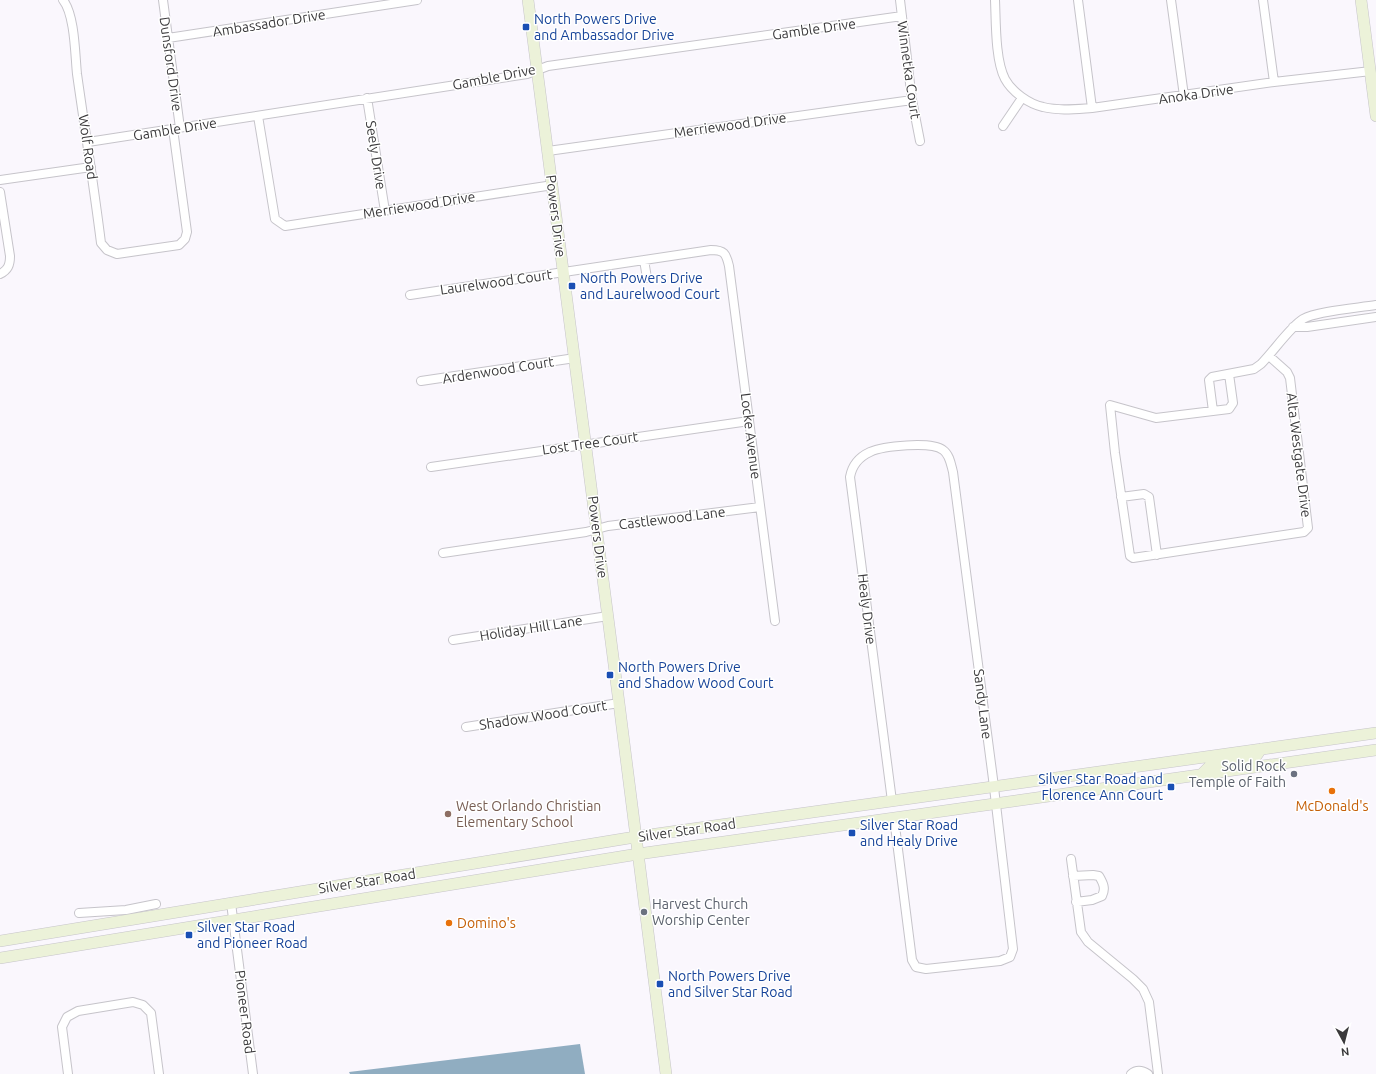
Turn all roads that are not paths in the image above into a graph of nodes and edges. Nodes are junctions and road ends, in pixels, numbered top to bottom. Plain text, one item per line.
1 (63, 0) edge
2 (163, 0) edge
3 (417, 0) edge
4 (528, 0) edge
5 (900, 0) edge
6 (995, 0) edge
7 (1078, 0) edge
8 (1171, 0) edge
9 (1263, 0) edge
10 (1361, 0) edge
11 (374, 3) edge
12 (902, 16) junction
13 (168, 38) junction
14 (537, 70) junction
15 (1371, 71) junction
16 (1274, 82) junction
17 (1184, 96) junction
18 (367, 98) junction
19 (1022, 98) junction
20 (912, 100) junction
21 (1092, 108) junction
22 (258, 116) junction
23 (1376, 116) edge
24 (1003, 126) dead end
25 (177, 128) junction
26 (920, 141) dead end
27 (88, 142) junction
28 (548, 151) junction
29 (91, 167) junction
30 (0, 180) edge
31 (553, 185) junction
32 (0, 192) edge
33 (385, 211) junction
34 (149, 249) joint
35 (723, 252) joint
36 (644, 260) junction
37 (4, 272) edge
38 (564, 272) junction
39 (647, 278) dead end
40 (410, 295) dead end
41 (1376, 305) edge
42 (1376, 317) edge
43 (1293, 328) junction
44 (1269, 356) junction
45 (575, 358) junction
46 (1229, 374) junction
47 (421, 381) dead end
48 (1213, 411) junction
49 (749, 421) junction
50 (586, 444) junction
51 (897, 447) joint
52 (431, 467) dead end
53 (1121, 497) junction
54 (760, 507) junction
55 (597, 529) junction
56 (443, 553) dead end
57 (1157, 555) junction
58 (608, 616) junction
59 (775, 621) dead end
60 (453, 640) dead end
61 (620, 703) junction
62 (466, 727) dead end
63 (1376, 733) edge
64 (1261, 749) junction
65 (1376, 750) edge
66 (1201, 775) junction
67 (994, 786) junction
68 (892, 801) junction
69 (996, 804) junction
70 (894, 818) junction
71 (635, 837) junction
72 (638, 854) junction
73 (517, 856) junction
74 (1071, 859) dead end
75 (1073, 876) junction
76 (433, 888) junction
77 (1076, 902) junction
78 (230, 903) junction
79 (156, 904) dead end
80 (176, 912) junction
81 (79, 913) dead end
82 (233, 920) junction
83 (0, 941) edge
84 (83, 944) junction
85 (0, 958) edge
86 (68, 1074) edge
87 (159, 1074) edge
88 (252, 1074) edge
89 (666, 1074) edge
90 (1131, 1074) edge
91 (1148, 1074) edge
92 (1158, 1074) edge

1 - 27 street, Wolf Road
2 - 13 street, Dunsford Drive
3 - 11 street, Ambassador Drive
4 - 14 main road, Powers Drive
5 - 12 street, Winnetka Court
6 - 19 street
7 - 21 street
8 - 17 street
9 - 16 street
10 - 15 main road
11 - 13 street, Ambassador Drive
12 - 14 street, Gamble Drive
12 - 20 street, Winnetka Court
13 - 25 street, Dunsford Drive
14 - 18 street, Gamble Drive
14 - 28 main road, Powers Drive
15 - 16 street, Anoka Drive
15 - 23 main road
16 - 17 street, Anoka Drive
17 - 21 street, Anoka Drive
18 - 22 street, Gamble Drive
18 - 33 street, Seely Drive
19 - 21 street, Anoka Drive
19 - 24 street
20 - 26 street, Winnetka Court
20 - 28 street, Merriewood Drive
22 - 25 street, Gamble Drive
22 - 33 street, Merriewood Drive
25 - 27 street, Gamble Drive
25 - 34 street, Dunsford Drive
27 - 29 street, Wolf Road
28 - 31 main road, Powers Drive
29 - 30 street
29 - 34 street, Wolf Road
31 - 33 street, Merriewood Drive
31 - 38 main road, Powers Drive
32 - 37 street
35 - 36 street, Laurelwood Court
35 - 49 street, Locke Avenue
36 - 38 street, Laurelwood Court
36 - 39 street
38 - 40 street, Laurelwood Court
38 - 45 main road, Powers Drive
41 - 43 street
42 - 43 street
43 - 44 street
44 - 46 street
44 - 57 street, Alta Westgate Drive
45 - 47 street, Ardenwood Court
45 - 50 main road, Powers Drive
46 - 48 street
46 - 48 street, Alta Westgate Drive
48 - 53 street, Alta Westgate Drive
49 - 50 street, Lost Tree Court
49 - 54 street, Locke Avenue
50 - 52 street, Lost Tree Court
50 - 55 main road, Powers Drive
51 - 67 street, Sandy Lane
51 - 68 street, Healy Drive
53 - 57 street, Alta Westgate Drive
53 - 57 street
54 - 55 street, Castlewood Lane
54 - 59 street, Locke Avenue
55 - 56 street, Castlewood Lane
55 - 58 main road, Powers Drive
58 - 60 street, Holiday Hill Lane
58 - 61 main road, Powers Drive
61 - 62 street, Shadow Wood Court
61 - 71 main road, Powers Drive
63 - 64 main road, Silver Star Road
64 - 66 main road
64 - 67 main road, Silver Star Road
65 - 66 main road, Silver Star Road
66 - 69 main road, Silver Star Road
67 - 68 main road, Silver Star Road
67 - 69 street, Sandy Lane
68 - 71 main road, Silver Star Road
69 - 70 main road, Silver Star Road
69 - 70 street, Sandy Lane
70 - 72 main road, Silver Star Road
71 - 72 main road, Powers Drive
71 - 73 main road, Silver Star Road
72 - 76 main road, Silver Star Road
72 - 89 main road, Powers Drive
73 - 76 main road
73 - 78 main road, Silver Star Road
74 - 75 street
75 - 77 street
75 - 77 street
76 - 82 main road, Silver Star Road
77 - 92 street
78 - 80 main road, Silver Star Road
78 - 82 street, Pioneer Road
79 - 81 street
80 - 83 main road, Silver Star Road
80 - 84 main road
82 - 84 main road, Silver Star Road
82 - 88 street, Pioneer Road
84 - 85 main road, Silver Star Road
86 - 87 street
90 - 91 street

